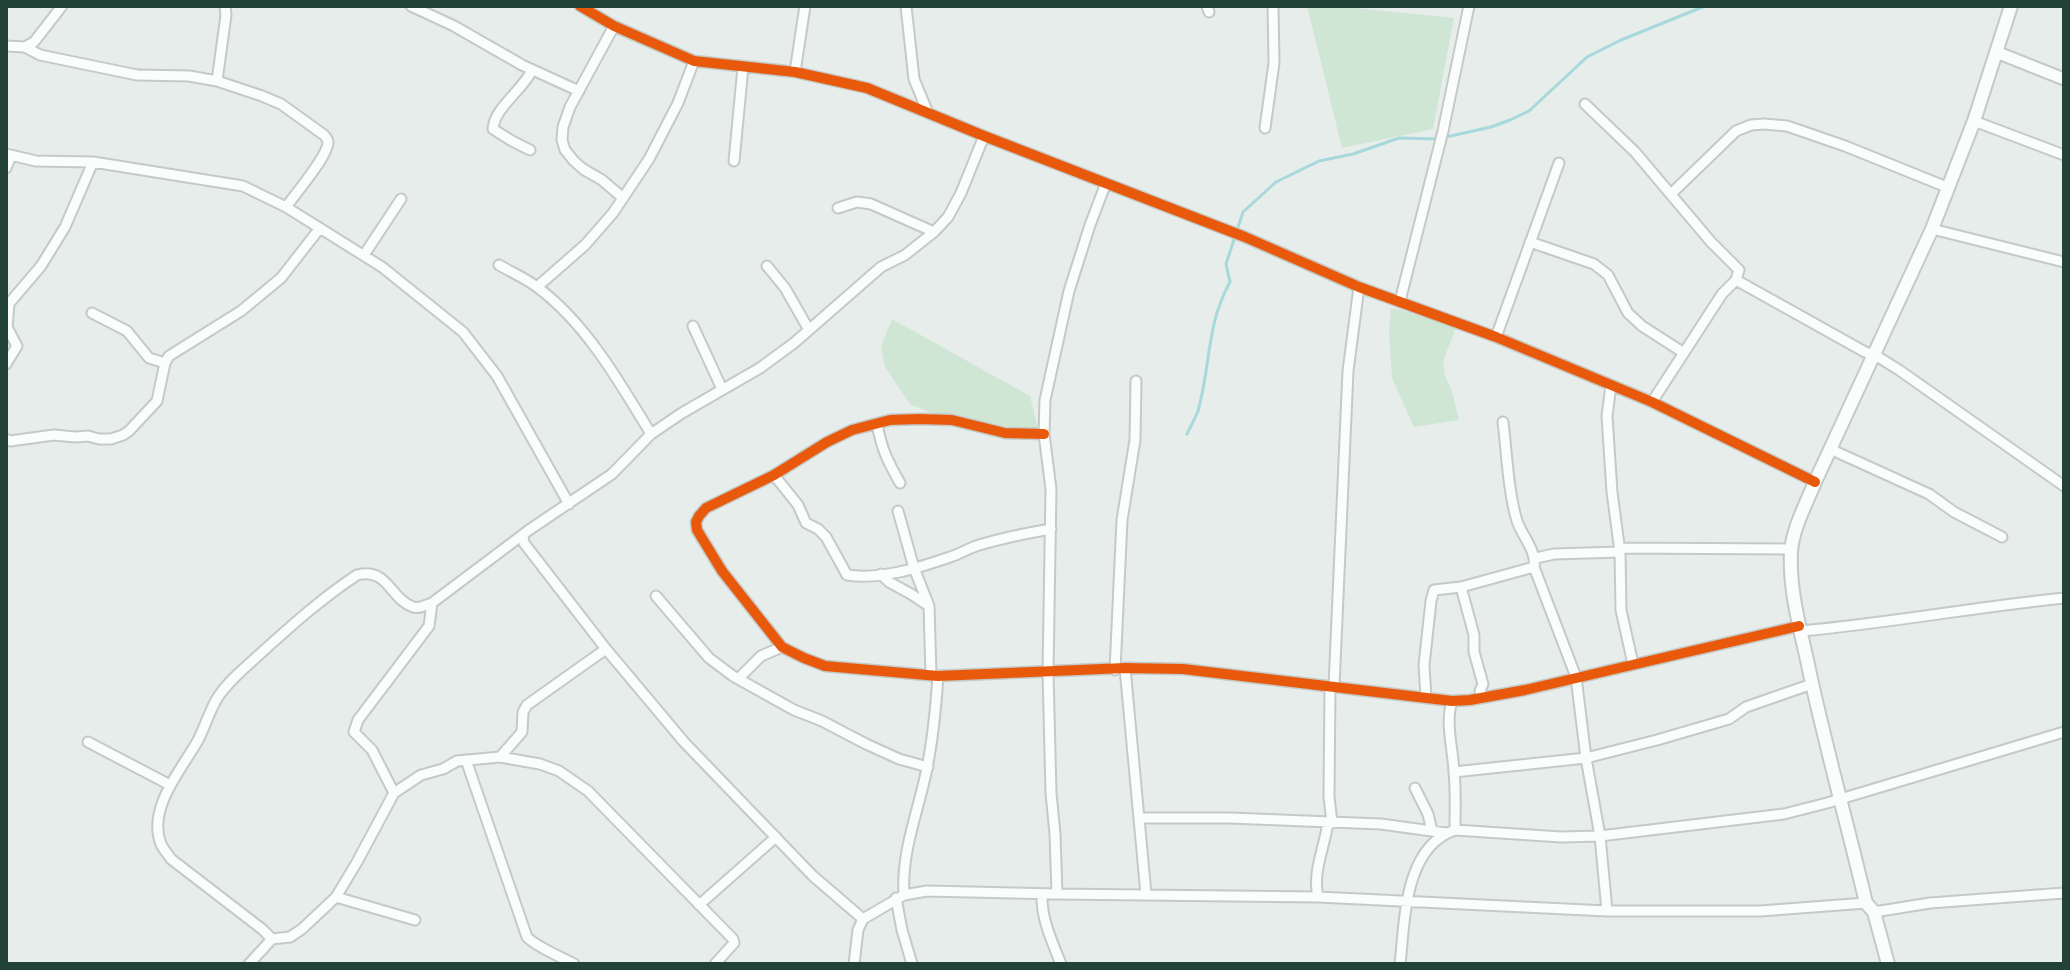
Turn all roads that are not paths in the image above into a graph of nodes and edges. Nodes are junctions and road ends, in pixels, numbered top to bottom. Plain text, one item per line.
1 (62, 6) edge
2 (225, 6) edge
3 (411, 6) edge
4 (580, 6) edge
5 (805, 6) edge
6 (906, 6) edge
7 (1273, 6) edge
8 (1469, 6) edge
9 (2011, 6) edge
10 (614, 26) junction
11 (6, 46) edge
12 (25, 47) junction
13 (1996, 52) junction
14 (694, 61) junction
15 (743, 67) junction
16 (532, 70) junction
17 (795, 72) junction
18 (2064, 79) edge
19 (217, 81) junction
20 (579, 91) junction
21 (1585, 104) dead end
22 (928, 113) junction
23 (1974, 121) junction
24 (1265, 128) dead end
25 (984, 136) junction
26 (530, 150) dead end
27 (8, 155) edge
28 (2064, 155) edge
29 (734, 161) dead end
30 (93, 162) junction
31 (1559, 163) dead end
32 (6, 168) edge
33 (1106, 183) junction
34 (1949, 188) junction
35 (1671, 194) junction
36 (623, 198) junction
37 (401, 199) dead end
38 (286, 207) junction
39 (838, 208) dead end
40 (320, 228) junction
41 (1932, 229) junction
42 (934, 232) junction
43 (1530, 242) junction
44 (364, 255) junction
45 (2064, 262) edge
46 (499, 265) dead end
47 (767, 266) dead end
48 (1736, 280) junction
49 (537, 287) junction
50 (1359, 287) junction
51 (1400, 301) junction
52 (8, 305) edge
53 (92, 313) dead end
54 (693, 326) dead end
55 (809, 330) junction
56 (1496, 337) junction
57 (1684, 353) junction
58 (1875, 355) junction
59 (165, 363) junction
60 (6, 364) edge
61 (1136, 381) dead end
62 (1611, 385) junction
63 (722, 389) junction
64 (1652, 402) junction
65 (1503, 422) dead end
66 (877, 424) junction
67 (651, 434) junction
68 (1044, 434) junction
69 (6, 439) edge
70 (1830, 449) junction
71 (774, 475) junction
72 (1815, 482) junction
73 (900, 483) dead end
74 (2064, 486) edge
75 (569, 504) junction
76 (898, 511) dead end
77 (1051, 529) junction
78 (523, 536) junction
79 (2002, 537) dead end
80 (1791, 549) junction
81 (1619, 550) junction
82 (1535, 563) junction
83 (914, 568) junction
84 (881, 574) junction
85 (1461, 587) junction
86 (656, 596) dead end
87 (2064, 598) edge
88 (432, 603) junction
89 (929, 606) junction
90 (765, 626) junction
91 (1800, 628) junction
92 (782, 647) junction
93 (606, 649) junction
94 (763, 655) junction
95 (1633, 664) junction
96 (1120, 669) junction
97 (1048, 672) junction
98 (934, 676) junction
99 (1576, 677) junction
100 (738, 679) junction
101 (1812, 684) junction
102 (1332, 686) junction
103 (1483, 697) junction
104 (1426, 698) junction
105 (1452, 701) junction
106 (2064, 732) edge
107 (88, 742) dead end
108 (500, 757) junction
109 (1586, 758) junction
110 (466, 760) junction
111 (928, 767) junction
112 (1454, 772) junction
113 (170, 785) junction
114 (1415, 788) dead end
115 (394, 793) junction
116 (1839, 799) junction
117 (1139, 818) junction
118 (1330, 823) junction
119 (1432, 831) junction
120 (1451, 832) junction
121 (1600, 836) junction
122 (776, 837) junction
123 (2064, 893) edge
124 (1042, 894) junction
125 (1057, 894) junction
126 (1146, 894) junction
127 (900, 896) junction
128 (336, 897) junction
129 (1318, 897) junction
130 (1408, 900) junction
131 (699, 905) junction
132 (1870, 908) junction
133 (1607, 911) junction
134 (863, 919) junction
135 (415, 920) dead end
136 (272, 939) junction
137 (249, 964) edge
138 (574, 964) edge
139 (715, 964) edge
140 (854, 964) edge
141 (912, 964) edge
142 (1061, 964) edge
143 (1400, 964) edge
144 (1888, 964) edge

1 - 12 street
2 - 19 street
3 - 16 street
4 - 10 street
5 - 17 street
6 - 22 street
7 - 24 street
8 - 51 street
9 - 13 main road
10 - 14 street
10 - 20 street
11 - 12 street
12 - 19 street
13 - 18 street
13 - 23 main road
14 - 15 street
14 - 36 street
15 - 17 street
15 - 29 street
16 - 20 street
16 - 26 street
17 - 22 street
19 - 38 street
20 - 36 street
21 - 35 street
22 - 25 street
23 - 28 street
23 - 34 main road
25 - 33 street
25 - 42 street
27 - 30 street
27 - 32 street
30 - 38 street
30 - 52 street
31 - 43 street
33 - 50 street
33 - 68 street
34 - 35 street
34 - 41 main road
35 - 48 street
36 - 49 street
37 - 44 street
38 - 40 street
39 - 42 street
40 - 44 street
40 - 59 street
41 - 45 street
41 - 58 main road
42 - 55 street
43 - 56 street
43 - 57 street
44 - 75 street
46 - 49 street
47 - 55 street
48 - 57 street
48 - 58 street
49 - 67 street
50 - 51 street
50 - 102 street
51 - 56 street
52 - 60 street
53 - 59 street
54 - 63 street
55 - 63 street
56 - 62 street
57 - 64 street
58 - 70 main road
58 - 74 street
59 - 69 street
61 - 96 street
62 - 64 street
62 - 81 street
63 - 67 street
64 - 72 street
65 - 82 street
66 - 68 street
66 - 71 street
66 - 73 street
67 - 75 street
68 - 77 street
70 - 72 main road
70 - 79 street
71 - 84 street
71 - 90 street
72 - 80 main road
75 - 78 street
76 - 83 street
77 - 83 street
77 - 97 street
78 - 88 street
78 - 93 street
80 - 81 street
80 - 91 main road
81 - 82 street
81 - 95 street
82 - 85 street
82 - 99 street
83 - 84 street
83 - 89 street
84 - 89 street
85 - 103 street
85 - 104 street
86 - 100 street
87 - 91 street
88 - 113 street
88 - 115 street
89 - 98 street
90 - 92 street
90 - 94 street
91 - 95 street
91 - 101 main road
92 - 94 street
92 - 98 street
93 - 108 street
93 - 122 street
94 - 100 street
95 - 99 street
96 - 97 street
96 - 102 street
96 - 117 street
97 - 98 street
97 - 125 street
98 - 111 street
99 - 103 street
99 - 109 street
100 - 111 street
101 - 109 street
101 - 116 main road
102 - 104 street
102 - 118 street
103 - 105 street
104 - 105 street
105 - 112 street
106 - 116 street
107 - 113 street
108 - 110 street
108 - 131 street
109 - 112 street
109 - 121 street
110 - 115 street
110 - 138 street
111 - 127 street
112 - 120 street
113 - 136 street
114 - 119 street
115 - 128 street
116 - 121 street
116 - 132 main road
117 - 118 street
117 - 126 street
118 - 119 street
118 - 129 street
119 - 120 street
120 - 121 street
120 - 130 street
121 - 133 street
122 - 131 street
122 - 134 street
123 - 132 street
124 - 125 street
124 - 127 street
124 - 142 street
125 - 126 street
126 - 129 street
127 - 134 street
127 - 141 street
128 - 135 street
128 - 136 street
129 - 130 street
130 - 133 street
130 - 143 street
131 - 139 street
132 - 133 street
132 - 144 main road
134 - 140 street
136 - 137 street

